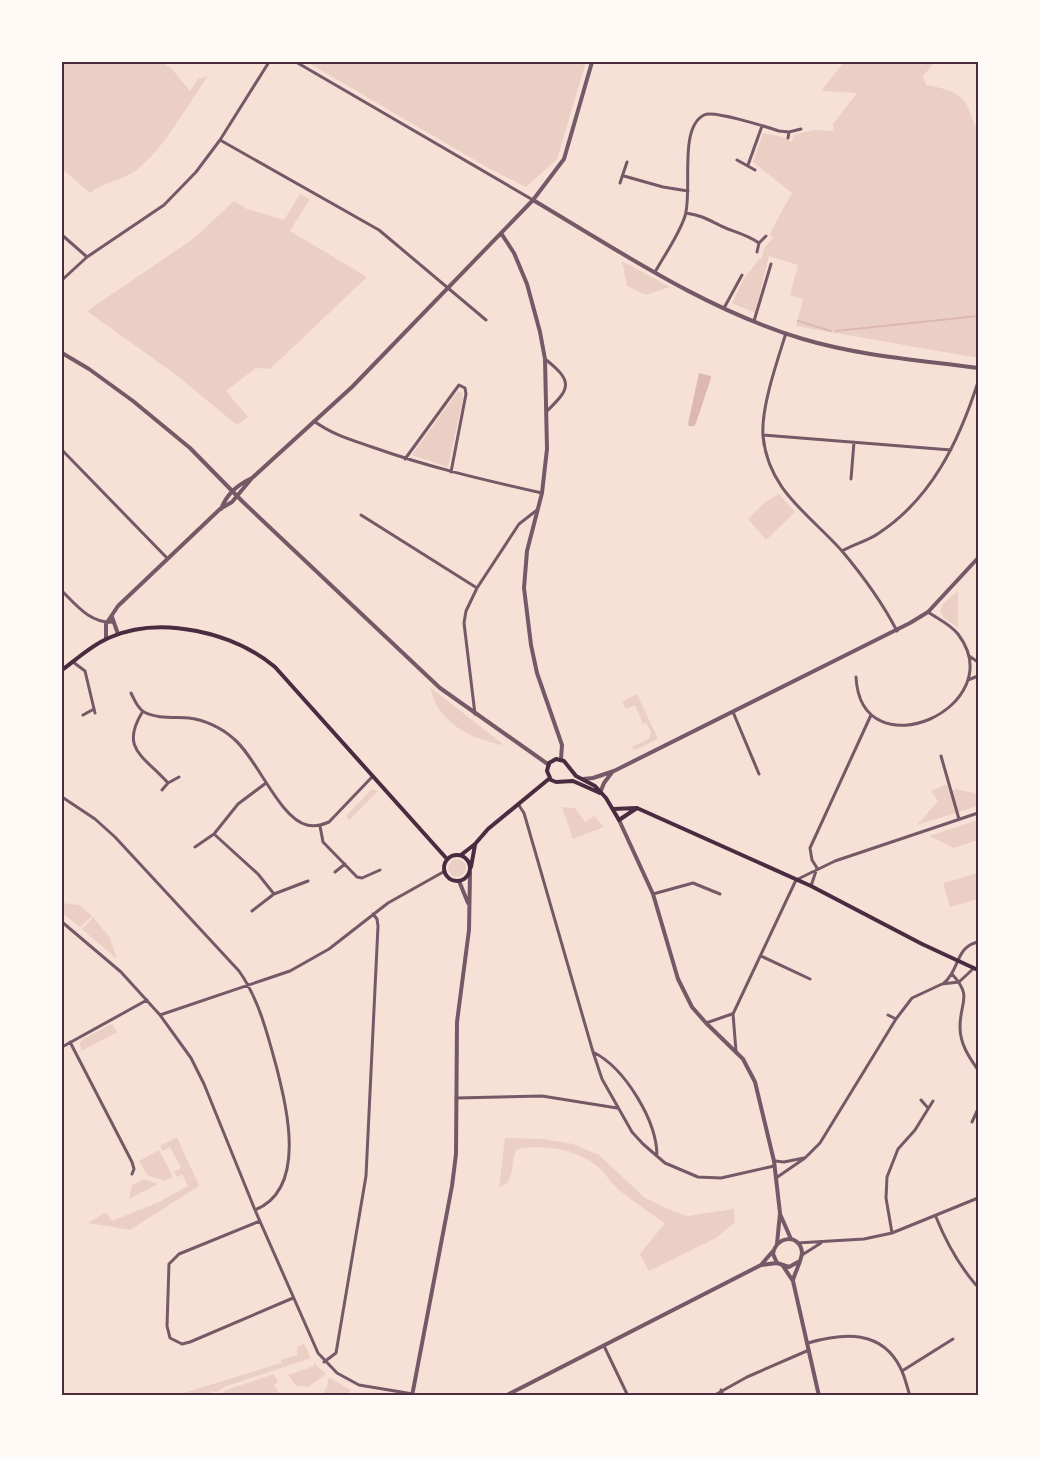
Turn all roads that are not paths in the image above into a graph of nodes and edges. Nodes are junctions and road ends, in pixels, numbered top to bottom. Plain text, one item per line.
1 (269, 62) edge
2 (296, 62) edge
3 (592, 62) edge
4 (762, 126) junction
5 (801, 129) dead end
6 (789, 132) junction
7 (789, 138) dead end
8 (220, 140) junction
9 (737, 160) dead end
10 (627, 162) dead end
11 (748, 165) junction
12 (756, 170) dead end
13 (624, 176) junction
14 (620, 183) dead end
15 (688, 191) junction
16 (532, 200) junction
17 (686, 213) junction
18 (501, 233) junction
19 (62, 235) edge
20 (766, 236) dead end
21 (759, 243) junction
22 (757, 252) dead end
23 (87, 258) junction
24 (771, 264) dead end
25 (655, 272) junction
26 (742, 275) dead end
27 (62, 280) edge
28 (448, 287) junction
29 (724, 308) junction
30 (486, 320) dead end
31 (754, 321) junction
32 (786, 333) junction
33 (62, 353) edge
34 (545, 359) junction
35 (978, 368) edge
36 (978, 382) edge
37 (547, 411) junction
38 (314, 421) junction
39 (763, 435) junction
40 (854, 442) junction
41 (62, 450) edge
42 (951, 450) junction
43 (405, 459) junction
44 (451, 473) junction
45 (252, 478) junction
46 (851, 479) dead end
47 (232, 491) junction
48 (542, 493) junction
49 (237, 496) junction
50 (220, 509) junction
51 (537, 510) junction
52 (361, 515) dead end
53 (842, 551) junction
54 (978, 558) edge
55 (168, 559) junction
56 (477, 588) junction
57 (62, 591) edge
58 (928, 612) junction
59 (113, 619) junction
60 (108, 622) junction
61 (897, 631) junction
62 (118, 634) junction
63 (106, 639) junction
64 (969, 656) junction
65 (73, 662) junction
66 (978, 662) edge
67 (62, 670) edge
68 (978, 676) edge
69 (856, 677) dead end
70 (968, 680) junction
71 (131, 693) dead end
72 (143, 711) junction
73 (734, 712) junction
74 (475, 714) junction
75 (83, 715) dead end
76 (871, 715) junction
77 (941, 756) dead end
78 (561, 759) junction
79 (549, 765) junction
80 (569, 768) junction
81 (614, 771) junction
82 (759, 774) dead end
83 (179, 777) dead end
84 (372, 777) junction
85 (550, 778) junction
86 (582, 779) junction
87 (565, 780) junction
88 (168, 783) junction
89 (266, 783) junction
90 (162, 790) dead end
91 (600, 793) junction
92 (62, 797) edge
93 (518, 804) junction
94 (637, 808) junction
95 (613, 809) junction
96 (978, 813) edge
97 (959, 819) junction
98 (619, 820) junction
99 (320, 826) junction
100 (214, 834) junction
101 (475, 844) junction
102 (195, 847) dead end
103 (461, 855) junction
104 (447, 859) junction
105 (345, 864) junction
106 (818, 868) junction
107 (380, 870) dead end
108 (335, 872) dead end
109 (445, 872) junction
110 (470, 872) junction
111 (796, 880) junction
112 (308, 881) dead end
113 (459, 881) junction
114 (811, 886) junction
115 (274, 894) junction
116 (653, 894) junction
117 (720, 894) dead end
118 (470, 906) junction
119 (252, 911) dead end
120 (373, 914) junction
121 (62, 922) edge
122 (978, 942) edge
123 (761, 956) junction
124 (957, 960) junction
125 (976, 969) edge
126 (952, 974) junction
127 (810, 979) dead end
128 (959, 982) junction
129 (942, 984) junction
130 (248, 986) junction
131 (147, 1000) junction
132 (733, 1014) junction
133 (160, 1015) junction
134 (888, 1015) dead end
135 (896, 1019) junction
136 (706, 1023) junction
137 (70, 1042) junction
138 (62, 1047) edge
139 (736, 1051) junction
140 (593, 1052) junction
141 (978, 1070) edge
142 (456, 1098) junction
143 (921, 1100) dead end
144 (933, 1101) dead end
145 (617, 1108) junction
146 (928, 1108) junction
147 (978, 1109) edge
148 (972, 1122) dead end
149 (657, 1157) junction
150 (805, 1158) junction
151 (774, 1163) junction
152 (132, 1174) dead end
153 (776, 1178) junction
154 (978, 1198) edge
155 (255, 1210) junction
156 (780, 1213) junction
157 (936, 1216) junction
158 (260, 1221) junction
159 (892, 1233) junction
160 (792, 1239) junction
161 (822, 1242) junction
162 (797, 1243) junction
163 (777, 1244) junction
164 (773, 1251) junction
165 (802, 1255) junction
166 (798, 1262) junction
167 (777, 1263) junction
168 (761, 1265) junction
169 (783, 1266) junction
170 (793, 1281) junction
171 (978, 1285) edge
172 (293, 1298) junction
173 (953, 1339) dead end
174 (808, 1343) junction
175 (604, 1346) junction
176 (809, 1350) junction
177 (324, 1362) junction
178 (902, 1371) junction
179 (721, 1390) junction
180 (413, 1395) edge
181 (505, 1395) edge
182 (628, 1395) edge
183 (713, 1395) edge
184 (723, 1395) edge
185 (819, 1395) edge
186 (910, 1395) edge

1 - 8 street
2 - 16 street
3 - 16 street
4 - 6 street
4 - 11 street
4 - 15 street
5 - 6 street
6 - 7 street
8 - 23 street
8 - 28 street
9 - 11 street
10 - 13 street
11 - 12 street
13 - 14 street
13 - 15 street
15 - 17 street
16 - 18 street
16 - 25 street
17 - 21 street
17 - 25 street
18 - 28 street
18 - 34 street
19 - 23 street
20 - 21 street
21 - 22 street
23 - 27 street
24 - 31 street
25 - 29 street
26 - 29 street
28 - 30 street
28 - 38 street
29 - 31 street
31 - 32 street
32 - 35 street
32 - 39 street
33 - 47 street
34 - 37 street
34 - 37 street
36 - 42 street
37 - 48 street
38 - 43 street
38 - 45 street
39 - 40 street
39 - 53 street
40 - 42 street
40 - 46 street
41 - 55 street
42 - 53 street
43 - 44 street
43 - 44 street
44 - 48 street
45 - 47 street
45 - 49 street
47 - 49 street
47 - 50 street
48 - 51 street
49 - 50 street
49 - 74 street
50 - 55 street
51 - 56 street
51 - 78 street
52 - 56 street
53 - 61 street
54 - 58 street
55 - 59 street
56 - 74 street
57 - 60 street
58 - 61 street
58 - 64 street
59 - 60 street
59 - 62 street
60 - 63 street
61 - 73 street
62 - 63 main road
62 - 84 main road
63 - 65 main road
64 - 66 street
64 - 70 street
65 - 67 main road
65 - 75 street
68 - 70 street
69 - 76 street
70 - 76 street
71 - 72 street
72 - 88 street
72 - 89 street
73 - 81 street
73 - 82 street
74 - 79 street
76 - 106 street
77 - 97 street
78 - 79 main road
78 - 80 main road
79 - 85 main road
80 - 86 main road
80 - 87 main road
81 - 86 street
81 - 91 street
83 - 88 street
84 - 99 street
84 - 104 main road
85 - 87 main road
85 - 93 main road
86 - 91 main road
87 - 91 main road
88 - 90 street
89 - 99 street
89 - 100 street
91 - 95 main road
92 - 130 street
93 - 101 main road
93 - 140 street
94 - 95 main road
94 - 98 main road
94 - 111 main road
95 - 98 main road
96 - 97 street
97 - 106 street
98 - 116 street
99 - 105 street
100 - 102 street
100 - 115 street
101 - 103 main road
101 - 110 main road
103 - 104 main road
103 - 110 main road
104 - 109 main road
105 - 107 street
105 - 108 street
106 - 111 street
106 - 114 street
109 - 113 main road
109 - 120 street
110 - 113 main road
110 - 118 street
111 - 114 main road
111 - 123 street
112 - 115 street
113 - 118 street
114 - 124 main road
115 - 119 street
116 - 117 street
116 - 136 street
118 - 142 street
120 - 130 street
120 - 177 street
121 - 131 street
122 - 124 street
123 - 127 street
123 - 132 street
124 - 125 main road
124 - 126 street
125 - 128 street
126 - 128 street
126 - 129 street
128 - 129 street
128 - 141 street
129 - 135 street
130 - 133 street
130 - 155 street
131 - 133 street
131 - 137 street
132 - 136 street
132 - 139 street
133 - 155 street
134 - 135 street
135 - 150 street
136 - 139 street
137 - 138 street
137 - 152 street
139 - 151 street
140 - 145 street
140 - 149 street
142 - 145 street
142 - 180 street
143 - 146 street
144 - 146 street
145 - 149 street
146 - 159 street
147 - 148 street
149 - 151 street
150 - 151 street
150 - 153 street
151 - 153 street
153 - 156 street
154 - 157 street
155 - 158 street
156 - 160 street
156 - 163 street
157 - 159 street
157 - 171 street
158 - 172 street
158 - 172 street
159 - 161 street
160 - 162 street
160 - 163 street
161 - 162 street
161 - 165 street
162 - 165 street
163 - 164 street
164 - 167 street
164 - 168 street
165 - 166 street
166 - 169 street
166 - 170 street
167 - 168 street
167 - 169 street
168 - 175 street
169 - 170 street
170 - 174 street
172 - 177 street
173 - 178 street
174 - 176 street
174 - 178 street
175 - 181 street
175 - 182 street
176 - 179 street
176 - 185 street
177 - 180 street
178 - 186 street
179 - 183 street
179 - 184 street

